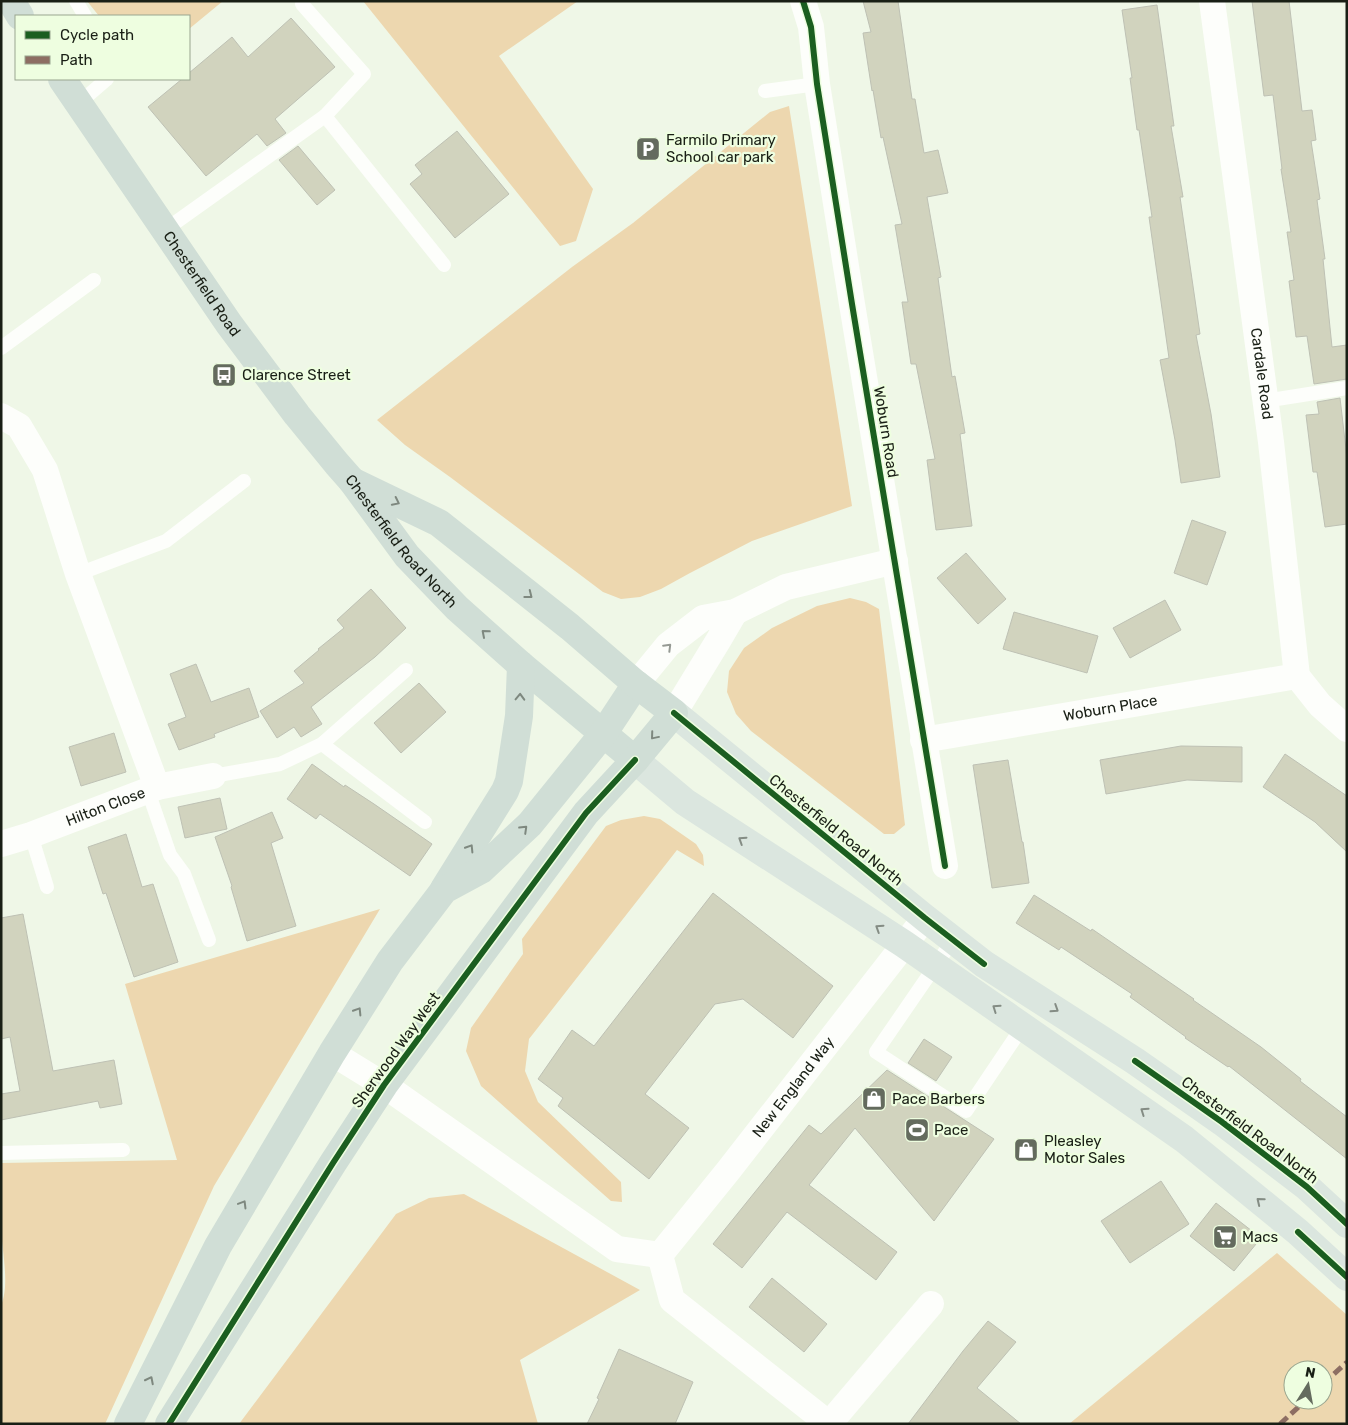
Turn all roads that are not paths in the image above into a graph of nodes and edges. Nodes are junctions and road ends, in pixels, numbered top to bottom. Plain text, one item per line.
1 (10, 1) edge
2 (76, 1) edge
3 (803, 1) edge
4 (1212, 1) edge
5 (302, 4) dead end
6 (19, 15) edge
7 (84, 15) edge
8 (63, 80) edge
9 (105, 80) edge
10 (817, 84) junction
11 (765, 91) dead end
12 (78, 104) junction
13 (325, 116) junction
14 (165, 230) junction
15 (444, 265) dead end
16 (94, 280) dead end
17 (1, 348) edge
18 (1347, 388) edge
19 (1265, 401) junction
20 (1, 416) edge
21 (244, 481) dead end
22 (352, 481) junction
23 (895, 562) junction
24 (78, 574) junction
25 (735, 612) junction
26 (521, 665) junction
27 (406, 670) dead end
28 (1297, 676) junction
29 (636, 684) junction
30 (674, 712) junction
31 (1347, 729) edge
32 (603, 734) junction
33 (923, 740) junction
34 (322, 744) junction
35 (635, 760) junction
36 (213, 776) joint
37 (152, 789) junction
38 (425, 822) dead end
39 (31, 835) junction
40 (1, 844) edge
41 (945, 866) dead end
42 (47, 887) dead end
43 (444, 890) junction
44 (925, 918) junction
45 (209, 940) dead end
46 (953, 940) junction
47 (904, 944) junction
48 (935, 966) junction
49 (1023, 1026) junction
50 (332, 1053) junction
51 (384, 1085) junction
52 (123, 1150) dead end
53 (1, 1153) edge
54 (1347, 1224) edge
55 (660, 1255) junction
56 (1347, 1277) edge
57 (931, 1304) dead end
58 (128, 1424) edge
59 (169, 1424) edge
60 (829, 1424) edge

1 - 6 highway
2 - 7 lane
3 - 10 street, Woburn Road
4 - 19 street, Cardale Road
5 - 13 lane
8 - 12 highway, Chesterfield Road
9 - 12 lane
10 - 11 lane
10 - 23 street, Woburn Road
12 - 14 highway, Chesterfield Road
13 - 14 lane
13 - 15 lane
14 - 22 highway, Chesterfield Road
16 - 17 lane
18 - 19 lane
19 - 28 street, Cardale Road
20 - 24 street
21 - 24 lane
26 -> 22 highway, Chesterfield Road North
22 -> 29 highway, Chesterfield Road North
23 - 25 street
23 - 33 street, Woburn Road
24 - 37 street
29 -> 25 street
25 - 30 street
26 - 32 highway, Chesterfield Road North
43 -> 26 highway
27 - 34 lane
28 - 31 street
28 - 33 street, Woburn Place
29 - 30 highway, Chesterfield Road North
29 - 32 highway
30 -> 35 highway, Sherwood Way West
30 - 44 main road, Chesterfield Road North
32 - 35 highway, Chesterfield Road North
43 -> 32 highway
33 - 41 street, Woburn Road
34 - 36 lane
34 - 38 lane
47 -> 35 main road, Chesterfield Road North
35 - 51 highway, Sherwood Way West
36 - 37 street, Hilton Close
37 - 39 street, Hilton Close
37 - 45 lane
39 - 40 street, Hilton Close
39 - 42 lane
50 -> 43 highway
44 - 46 main road, Chesterfield Road North
44 - 47 street, New England Way
46 - 48 lane
46 -> 54 main road, Chesterfield Road North
47 - 48 main road, Chesterfield Road North
47 - 55 street, New England Way
49 -> 48 main road, Chesterfield Road North
48 - 49 lane
56 -> 49 main road, Chesterfield Road North
50 - 51 street
58 -> 50 highway
51 - 55 street
51 - 59 highway, Sherwood Way West
52 - 53 lane
55 - 60 street
57 - 60 street

